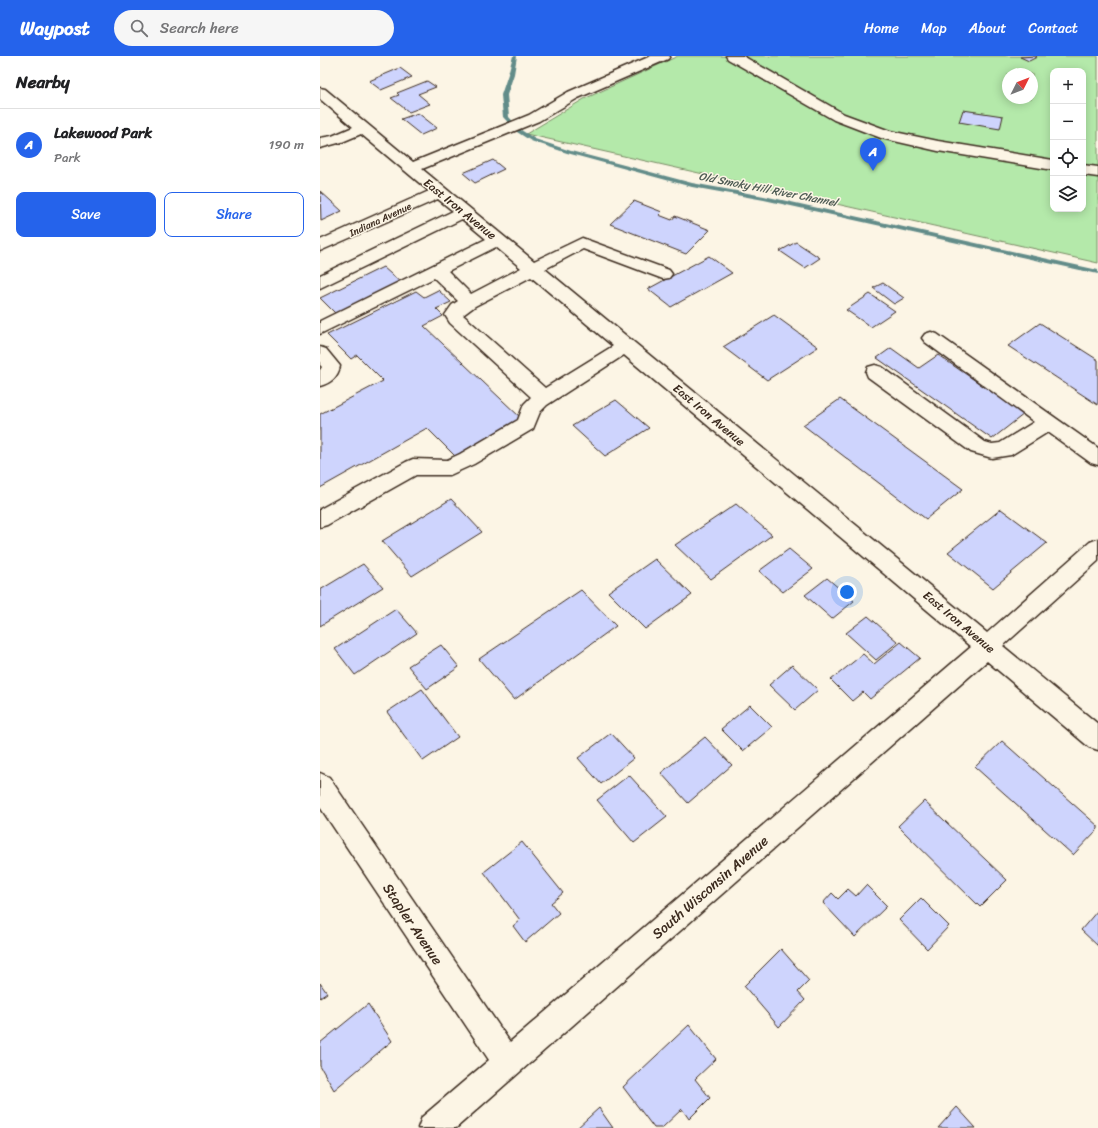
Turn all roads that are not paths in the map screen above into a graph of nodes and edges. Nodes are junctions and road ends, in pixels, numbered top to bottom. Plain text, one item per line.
1 (663, 56) edge
2 (733, 56) edge
3 (320, 92) edge
4 (363, 128) junction
5 (320, 143) edge
6 (1050, 165) edge
7 (411, 168) junction
8 (1086, 170) edge
9 (1098, 172) edge
10 (440, 192) junction
11 (464, 212) junction
12 (497, 240) junction
13 (320, 246) edge
14 (532, 269) junction
15 (436, 270) junction
16 (664, 274) dead end
17 (320, 282) edge
18 (469, 302) junction
19 (320, 328) edge
20 (931, 338) dead end
21 (626, 346) junction
22 (320, 353) edge
23 (874, 372) dead end
24 (320, 379) edge
25 (544, 398) junction
26 (1048, 422) junction
27 (1098, 458) edge
28 (320, 519) edge
29 (1098, 548) edge
30 (988, 646) junction
31 (1098, 739) edge
32 (320, 785) edge
33 (507, 1062) junction
34 (433, 1128) edge

1 - 7 street
2 - 6 street
3 - 4 street, East Iron Avenue
4 - 5 street
4 - 7 street, East Iron Avenue
7 - 10 street, East Iron Avenue
8 - 9 street
10 - 11 street, East Iron Avenue
10 - 13 street, Indiana Avenue
11 - 12 street, East Iron Avenue
11 - 17 street
12 - 14 street, East Iron Avenue
12 - 15 street
14 - 16 street
14 - 18 street
14 - 21 street, East Iron Avenue
15 - 18 street
15 - 19 street
18 - 25 street
20 - 26 street
21 - 25 street
21 - 30 street, East Iron Avenue
22 - 24 street
23 - 26 street
25 - 28 street
26 - 27 street
29 - 30 street, South Wisconsin Avenue
30 - 31 street, East Iron Avenue
30 - 33 street, South Wisconsin Avenue
32 - 33 street, Stapler Avenue
33 - 34 street, South Wisconsin Avenue

